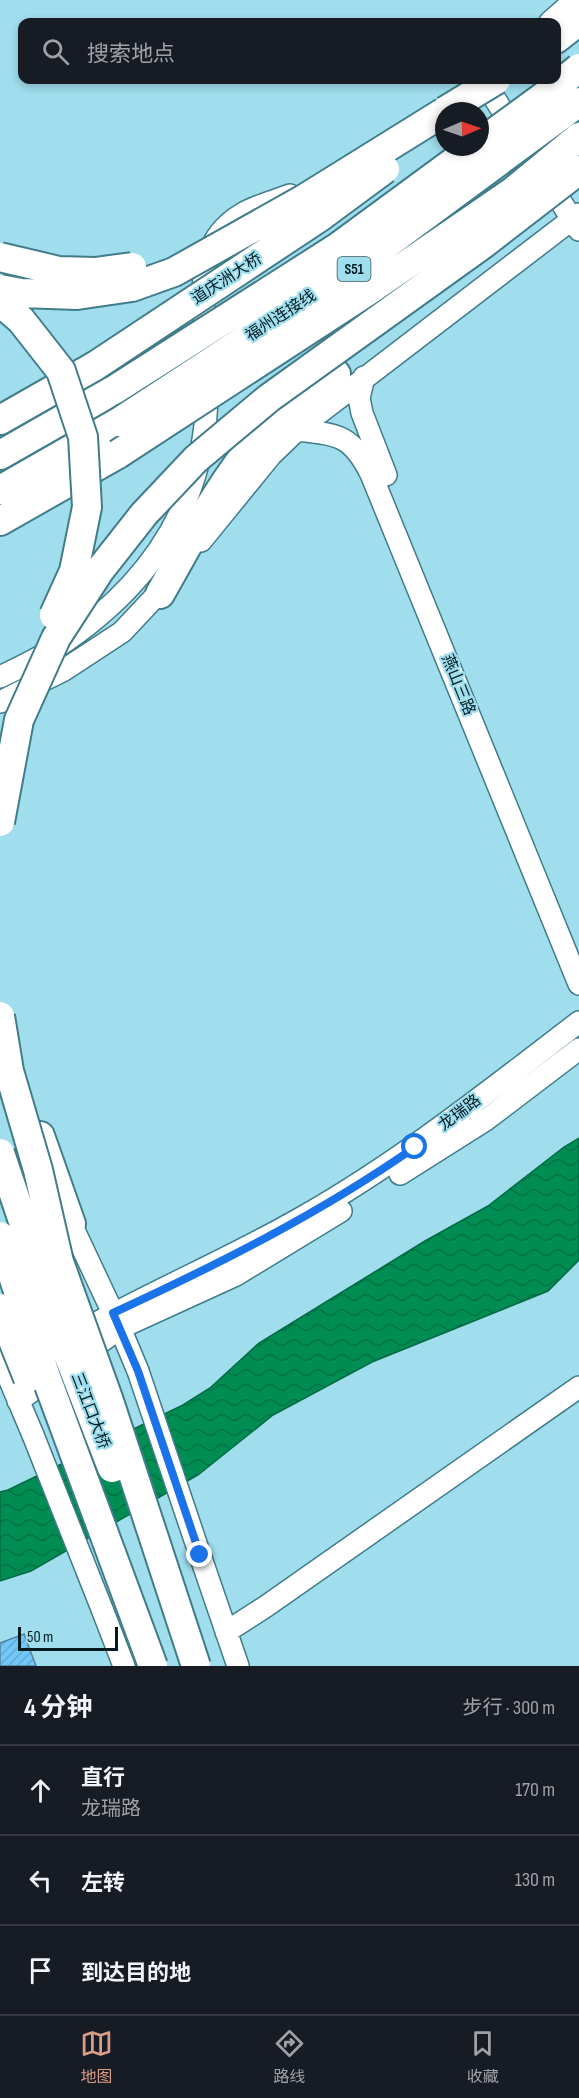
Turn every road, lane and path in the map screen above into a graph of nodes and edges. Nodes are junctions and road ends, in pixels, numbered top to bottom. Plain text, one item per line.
1 (575, 0) edge
2 (555, 18) edge
3 (579, 21) edge
4 (561, 35) edge
5 (579, 68) edge
6 (561, 83) edge
7 (486, 84) edge
8 (486, 84) edge
9 (488, 84) edge
10 (494, 84) edge
11 (559, 84) edge
12 (459, 102) edge
13 (470, 102) edge
14 (579, 102) edge
15 (435, 117) edge
16 (435, 131) edge
17 (489, 136) edge
18 (579, 137) edge
19 (462, 156) edge
20 (579, 170) edge
21 (579, 182) edge
22 (577, 222) edge
23 (234, 238) junction
24 (0, 257) edge
25 (0, 289) edge
26 (0, 302) edge
27 (350, 376) junction
28 (0, 420) edge
29 (297, 430) junction
30 (0, 455) edge
31 (0, 490) edge
32 (0, 521) edge
33 (160, 594) junction
34 (1, 677) edge
35 (10, 706) edge
36 (0, 822) edge
37 (579, 945) edge
38 (579, 984) edge
39 (0, 999) edge
40 (0, 1016) edge
41 (579, 1022) edge
42 (579, 1049) edge
43 (0, 1082) edge
44 (0, 1153) edge
45 (71, 1224) junction
46 (0, 1236) edge
47 (0, 1308) edge
48 (117, 1321) junction
49 (3, 1365) edge
50 (579, 1387) edge
51 (579, 1399) edge
52 (18, 1401) junction
53 (228, 1636) junction
54 (124, 1666) edge
55 (145, 1666) edge
56 (153, 1666) edge
57 (188, 1666) edge
58 (196, 1666) edge
59 (238, 1666) edge

1 - 2 street
3 - 4 highway
5 - 6 highway, bridge
7 - 12 highway, bridge
8 - 34 street
9 - 13 highway
10 - 22 street
11 - 17 highway, bridge
14 - 31 highway, 福州连接线 / S51, bridge
15 - 23 highway, bridge
16 - 28 highway, 道庆洲大桥, bridge
18 - 32 highway, bridge
19 - 30 highway, 福州连接线 / S51, bridge
20 - 35 highway, bridge
21 - 27 highway
22 - 27 street
23 - 24 highway, bridge
23 - 25 highway, bridge
26 - 35 highway, bridge
27 - 29 street
27 - 33 highway
27 - 37 street, 燕山三路
29 - 33 street
29 - 38 street, 燕山三路
33 - 35 street
34 - 35 street
35 - 36 highway, bridge
39 - 45 highway
40 - 58 highway, bridge
41 - 48 street, 龙瑞路
42 - 48 street, 龙瑞路
43 - 45 street
44 - 57 highway, 三江口大桥, bridge
45 - 48 street
46 - 56 highway, 三江口大桥, bridge
47 - 55 highway, bridge
48 - 49 street
48 - 52 street
48 - 53 street, bridge
49 - 52 street
50 - 53 street
51 - 53 street
52 - 54 street, bridge
53 - 59 street

